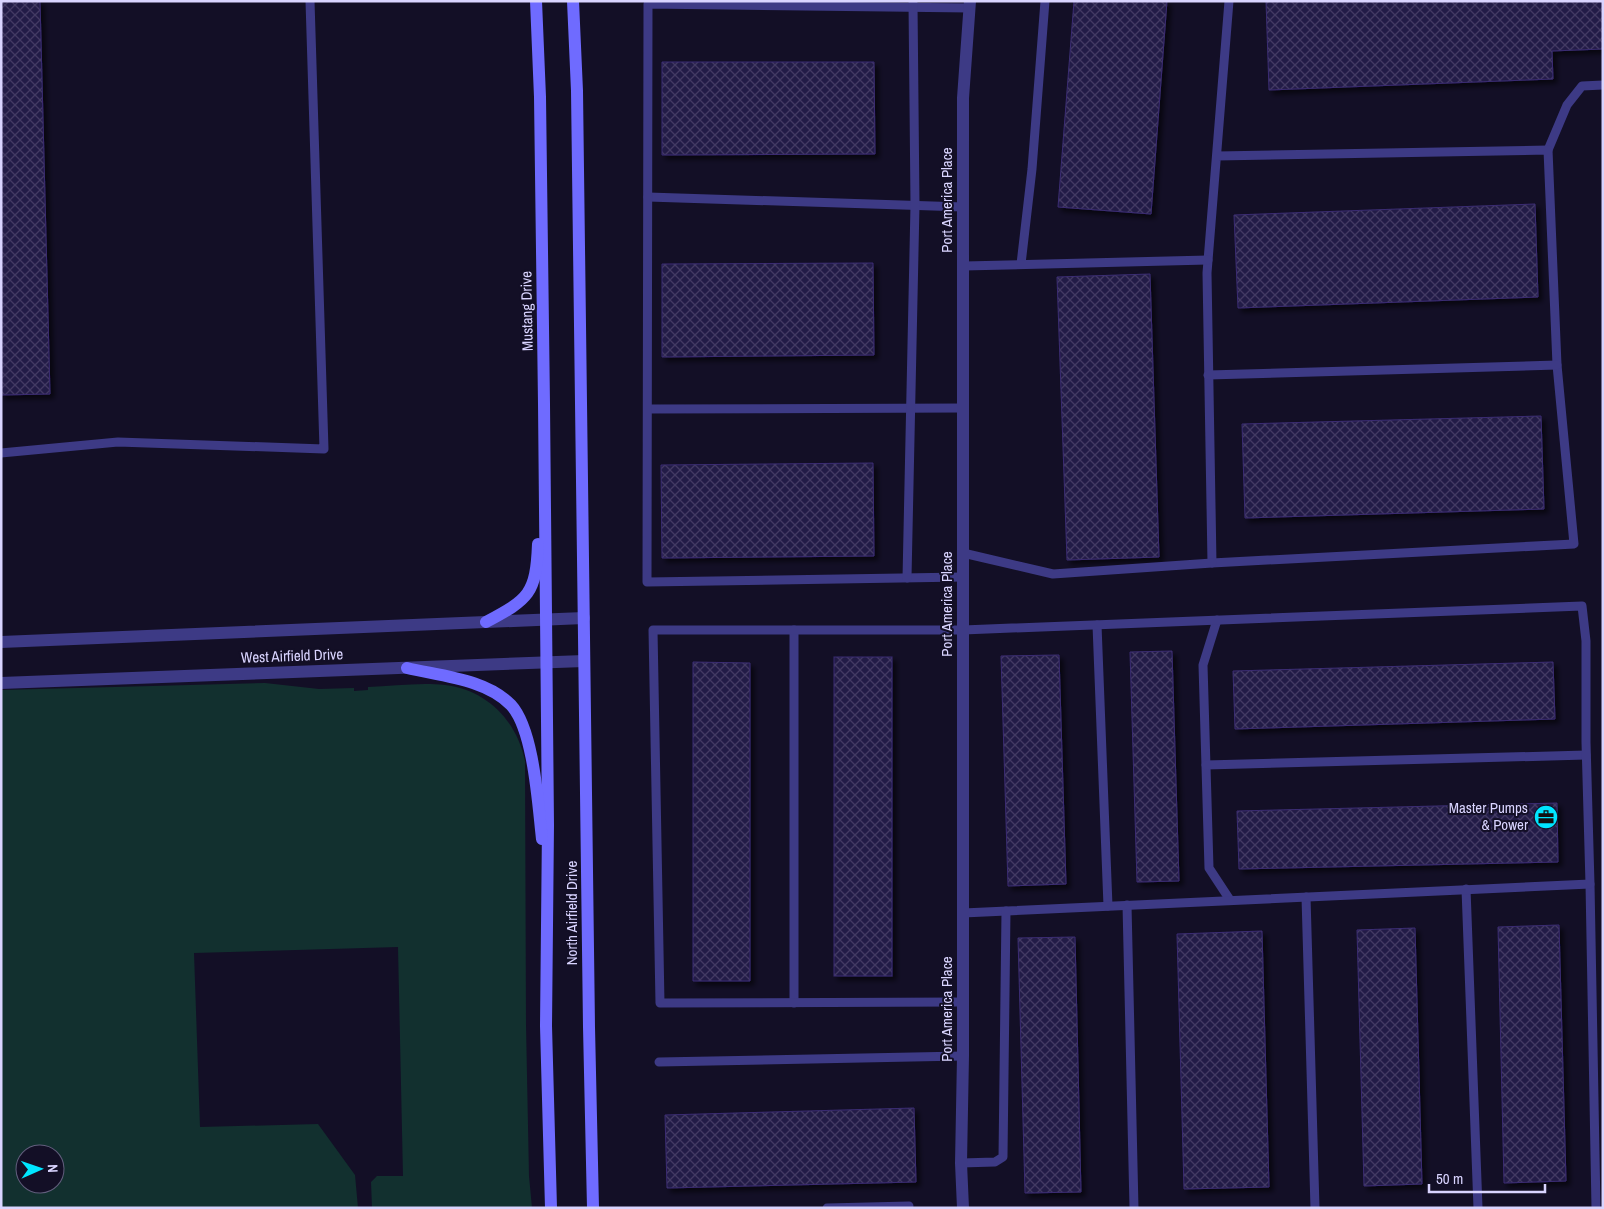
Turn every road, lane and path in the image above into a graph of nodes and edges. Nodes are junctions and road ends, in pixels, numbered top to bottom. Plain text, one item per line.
1 (310, 1) edge
2 (536, 1) edge
3 (573, 1) edge
4 (1045, 1) edge
5 (1229, 1) edge
6 (648, 3) edge
7 (913, 4) edge
8 (970, 4) edge
9 (1603, 85) edge
10 (1548, 150) junction
11 (1217, 156) junction
12 (648, 197) junction
13 (915, 206) junction
14 (964, 207) junction
15 (1208, 260) junction
16 (1022, 264) junction
17 (964, 266) junction
18 (1557, 365) junction
19 (1208, 375) junction
20 (544, 404) junction
21 (911, 408) junction
22 (964, 408) junction
23 (648, 409) junction
24 (1, 453) edge
25 (963, 553) junction
26 (1212, 562) junction
27 (963, 577) junction
28 (907, 578) junction
29 (584, 618) junction
30 (546, 620) junction
31 (1217, 620) junction
32 (486, 622) junction
33 (1097, 625) junction
34 (794, 630) junction
35 (963, 630) junction
36 (1, 642) edge
37 (584, 661) junction
38 (547, 663) junction
39 (407, 668) junction
40 (1, 683) edge
41 (1586, 755) junction
42 (1206, 765) junction
43 (1590, 884) junction
44 (1466, 889) junction
45 (548, 893) junction
46 (1306, 897) junction
47 (1230, 900) junction
48 (1127, 905) junction
49 (1108, 906) junction
50 (1006, 911) junction
51 (963, 913) junction
52 (794, 1002) junction
53 (963, 1002) junction
54 (963, 1056) junction
55 (659, 1062) dead end
56 (961, 1163) junction
57 (909, 1206) dead end
58 (551, 1208) edge
59 (593, 1208) edge
60 (827, 1208) edge
61 (963, 1208) edge
62 (1134, 1208) edge
63 (1315, 1208) edge
64 (1478, 1208) edge
65 (1596, 1208) edge

1 - 24 lane
2 - 20 main road, Mustang Drive
3 - 29 main road
4 - 16 lane
5 - 11 lane
6 - 7 lane
6 - 12 lane
7 - 8 lane
7 - 13 lane
8 - 14 street, Port America Place
9 - 10 lane
10 - 11 lane
10 - 18 lane
11 - 15 lane
12 - 13 lane
12 - 23 lane
13 - 14 lane
13 - 21 lane
14 - 17 street, Port America Place
15 - 16 lane
15 - 19 lane
16 - 17 lane
17 - 22 street, Port America Place
18 - 19 lane
18 - 26 lane
19 - 26 lane
20 - 30 main road, Mustang Drive
20 - 32 main road
21 - 22 lane
21 - 23 lane
21 - 28 lane
22 - 25 street, Port America Place
23 - 28 lane
25 - 26 lane
25 - 27 street, Port America Place
27 - 28 lane
27 - 35 street, Port America Place
29 - 30 street, West Airfield Drive
29 - 37 main road, North Airfield Drive
30 - 32 street, West Airfield Drive
30 - 38 main road, North Airfield Drive
31 - 33 lane
31 - 41 lane
31 - 42 lane
32 - 36 street, West Airfield Drive
33 - 35 lane
33 - 49 lane
34 - 35 lane
34 - 52 lane
34 - 52 lane
35 - 51 street, Port America Place
37 - 38 street, West Airfield Drive
37 - 59 main road, North Airfield Drive
38 - 39 street, West Airfield Drive
38 - 45 main road, North Airfield Drive
39 - 40 street, West Airfield Drive
39 - 45 main road
41 - 42 lane
41 - 43 lane
42 - 47 lane
43 - 44 lane
43 - 65 lane
44 - 46 lane
44 - 64 lane
45 - 58 main road, North Airfield Drive
46 - 47 lane
46 - 63 lane
47 - 48 lane
48 - 49 lane
48 - 62 lane
49 - 50 lane
50 - 51 lane
50 - 56 lane
51 - 53 street, Port America Place
52 - 53 lane
53 - 54 street, Port America Place
54 - 55 lane
54 - 56 street, Port America Place
56 - 61 street, Port America Place
57 - 60 lane

